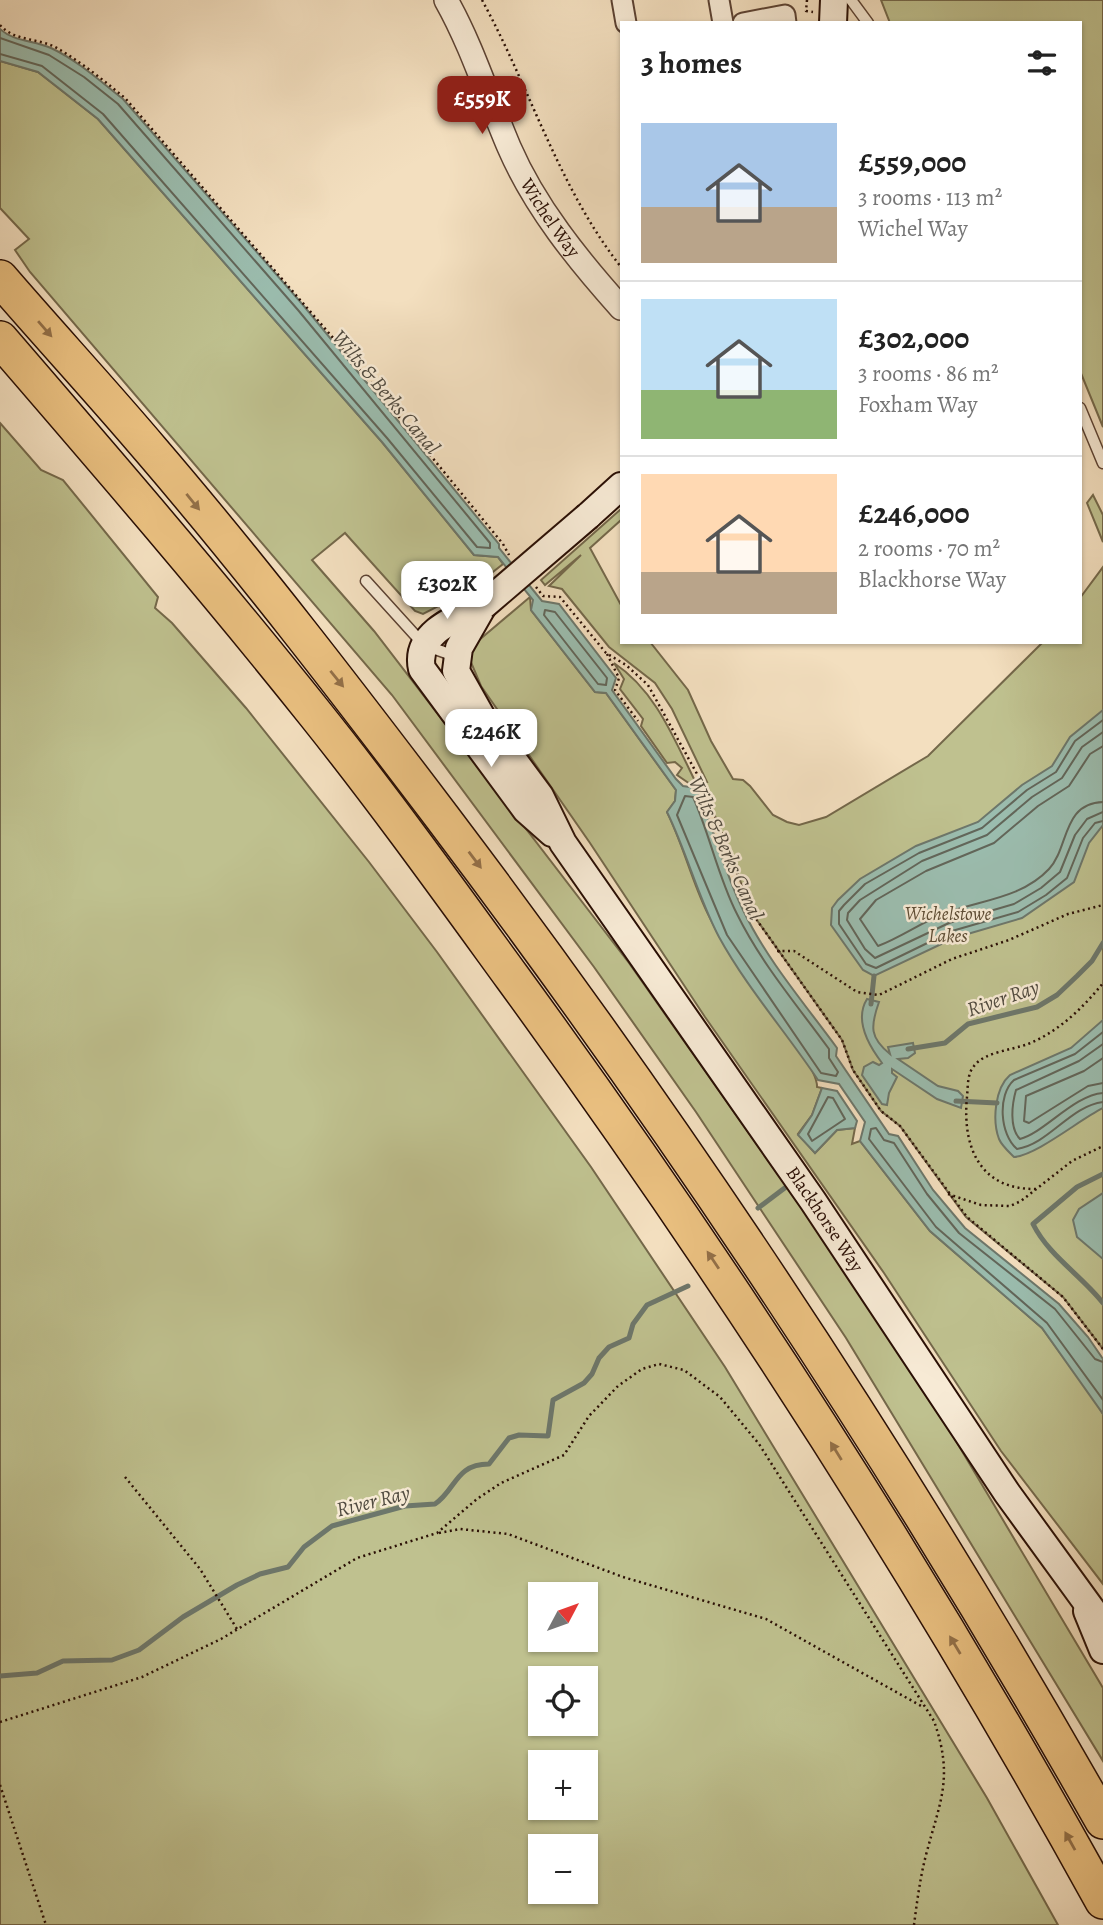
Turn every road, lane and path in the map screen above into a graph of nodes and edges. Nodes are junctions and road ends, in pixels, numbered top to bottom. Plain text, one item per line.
1 (482, 0) edge
2 (622, 0) edge
3 (719, 0) edge
4 (807, 0) edge
5 (834, 0) edge
6 (851, 0) edge
7 (452, 2) edge
8 (820, 14) edge
9 (626, 21) edge
10 (723, 21) edge
11 (754, 21) edge
12 (786, 21) edge
13 (867, 21) edge
14 (0, 25) edge
15 (620, 266) edge
16 (0, 278) edge
17 (620, 307) edge
18 (0, 339) edge
19 (1082, 413) edge
20 (1103, 463) edge
21 (620, 487) edge
22 (512, 558) dead end
23 (366, 581) dead end
24 (535, 586) dead end
25 (483, 606) junction
26 (606, 653) junction
27 (423, 657) junction
28 (457, 666) junction
29 (638, 720) dead end
30 (563, 844) junction
31 (1102, 905) edge
32 (776, 951) junction
33 (1103, 983) edge
34 (1103, 1146) edge
35 (1036, 1189) junction
36 (947, 1194) junction
37 (1103, 1349) edge
38 (125, 1477) dead end
39 (437, 1534) junction
40 (1083, 1600) junction
41 (1103, 1625) edge
42 (237, 1629) junction
43 (1103, 1650) edge
44 (926, 1709) junction
45 (0, 1723) edge
46 (0, 1785) edge
47 (1103, 1821) edge
48 (1103, 1900) edge
49 (46, 1925) edge
50 (914, 1925) edge

1 - 15 path
2 - 9 street
3 - 10 street
4 - 8 path
5 - 8 main road
6 - 13 lane
7 - 17 street, Wichel Way
11 - 12 street
14 - 22 path
16 -> 47 highway
48 -> 18 highway
19 - 20 lane
21 - 25 main road, bridge
23 - 27 lane
24 - 26 path
25 - 27 main road
25 - 28 main road
26 - 29 path
26 - 32 path
27 - 28 lane
27 - 30 main road, Blackhorse Way
28 - 30 main road, Blackhorse Way
30 - 40 main road, Blackhorse Way
31 - 32 path
32 - 36 path
33 - 35 path
34 - 35 path
35 - 36 path
36 - 37 path
38 - 42 path
39 - 42 path
39 - 44 path
39 - 44 path
40 - 41 main road, Blackhorse Way
40 - 43 main road, Blackhorse Way
42 - 45 path
44 - 50 path
46 - 49 path

